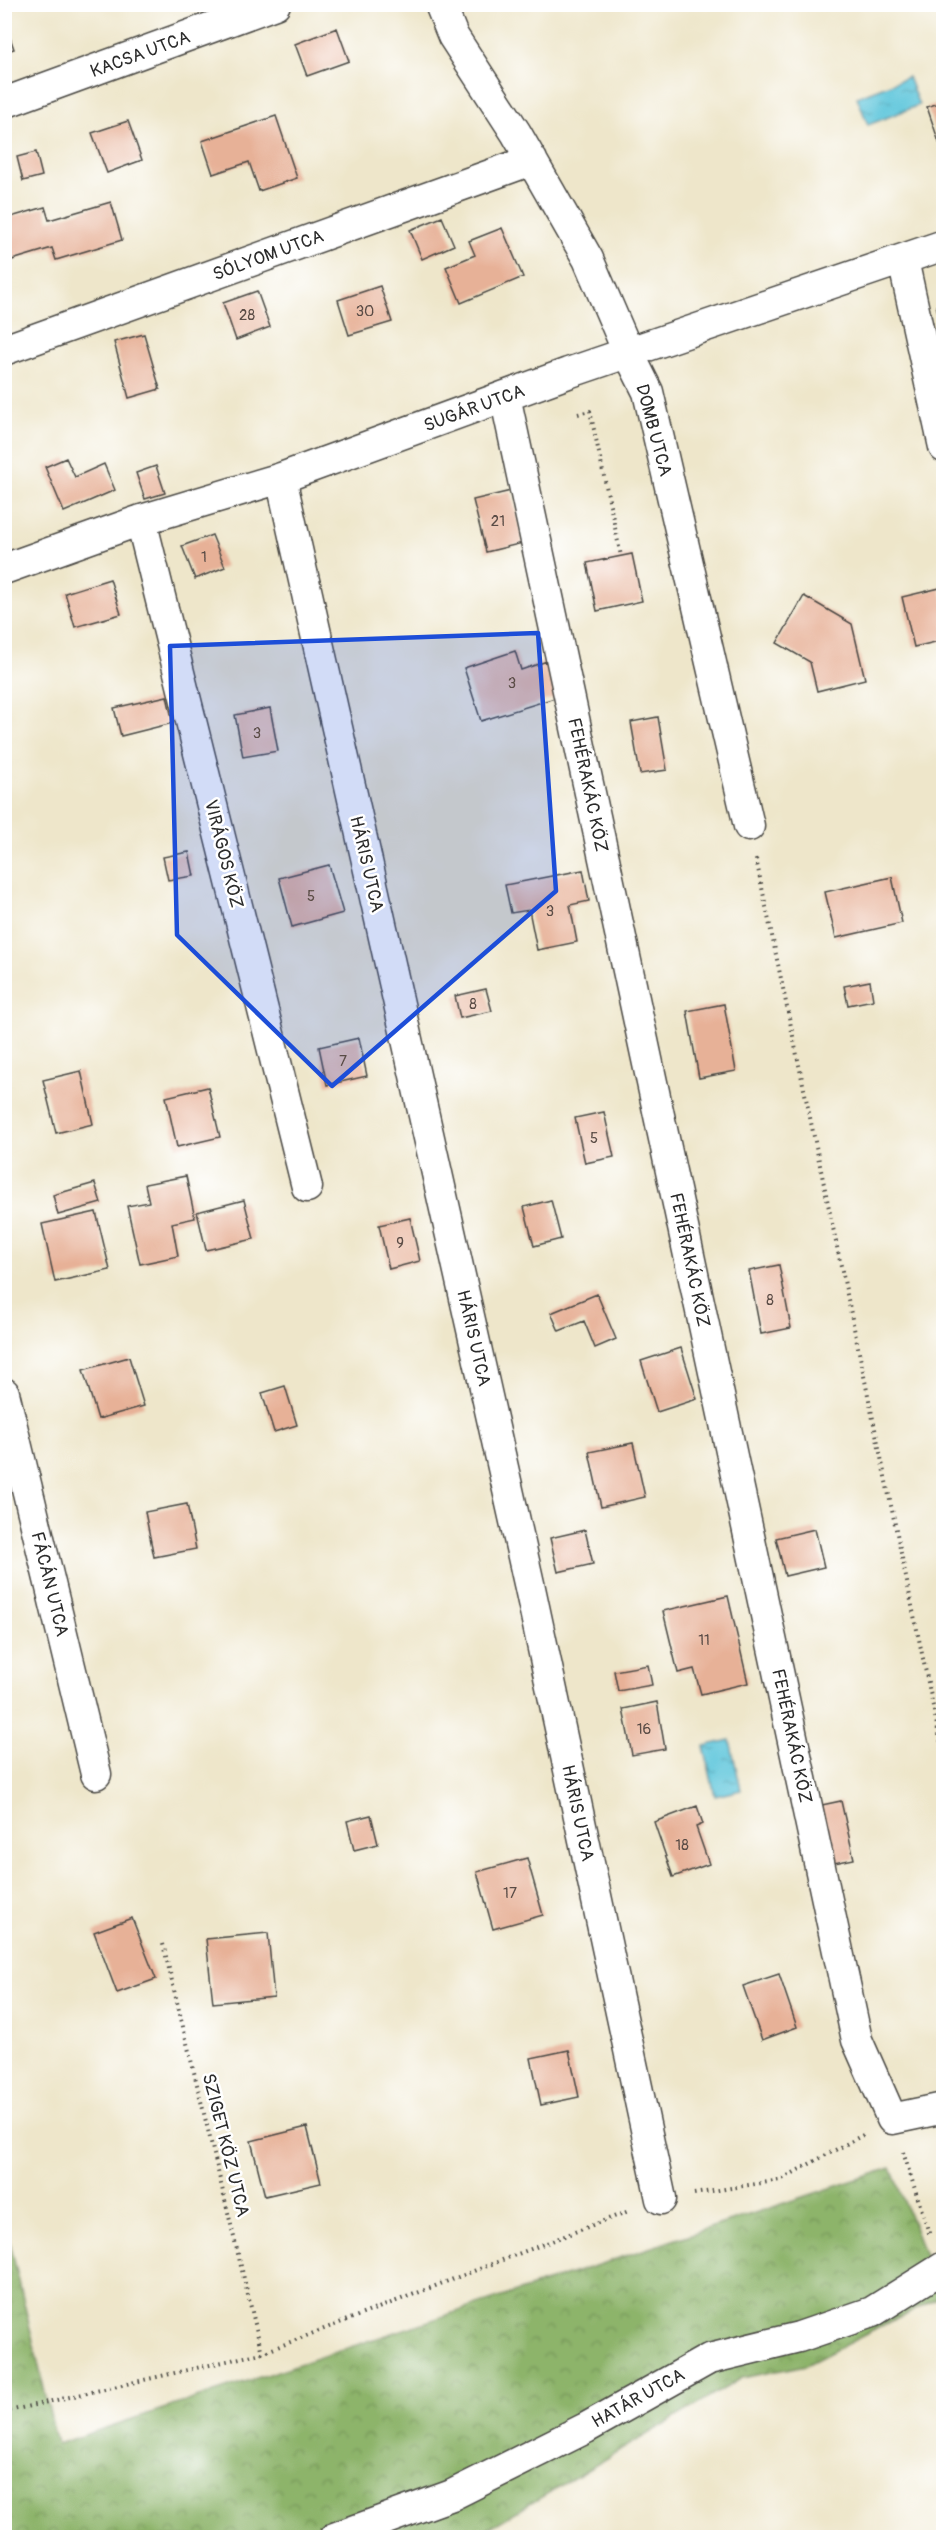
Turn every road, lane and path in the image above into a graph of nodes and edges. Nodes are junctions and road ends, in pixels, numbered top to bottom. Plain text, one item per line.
1 (275, 4) edge
2 (440, 4) edge
3 (4, 103) edge
4 (532, 160) junction
5 (944, 245) edge
6 (903, 260) junction
7 (4, 350) edge
8 (628, 352) junction
9 (505, 396) junction
10 (578, 414) dead end
11 (944, 447) edge
12 (281, 478) junction
13 (141, 520) junction
14 (621, 556) dead end
15 (4, 569) edge
16 (749, 826) joint
17 (307, 1187) dead end
18 (4, 1393) edge
19 (944, 1759) edge
20 (96, 1774) dead end
21 (163, 1944) dead end
22 (944, 2108) edge
23 (892, 2119) junction
24 (661, 2199) junction
25 (942, 2268) edge
26 (262, 2353) junction
27 (4, 2412) edge
28 (334, 2538) edge

1 - 3 street, KACSA UTCA
2 - 4 street, DOMB UTCA
4 - 7 street, SÓLYOM UTCA
4 - 8 street, DOMB UTCA
5 - 6 street, SUGÁR UTCA
6 - 8 street, SUGÁR UTCA
6 - 11 street
8 - 9 street, SUGÁR UTCA
8 - 16 street, DOMB UTCA
9 - 12 street, SUGÁR UTCA
9 - 23 street, FEHÉRAKÁC KÖZ
10 - 14 path
12 - 13 street, SUGÁR UTCA
12 - 24 street, HÁRIS UTCA
13 - 15 street, SUGÁR UTCA
13 - 17 street, VIRÁGOS KÖZ
16 - 19 path
18 - 20 street, FÁCÁN UTCA
21 - 26 path, SZIGET KÖZ UTCA
22 - 23 street
23 - 24 path
23 - 25 path
24 - 26 path
25 - 28 street, HATÁR UTCA
26 - 27 path

